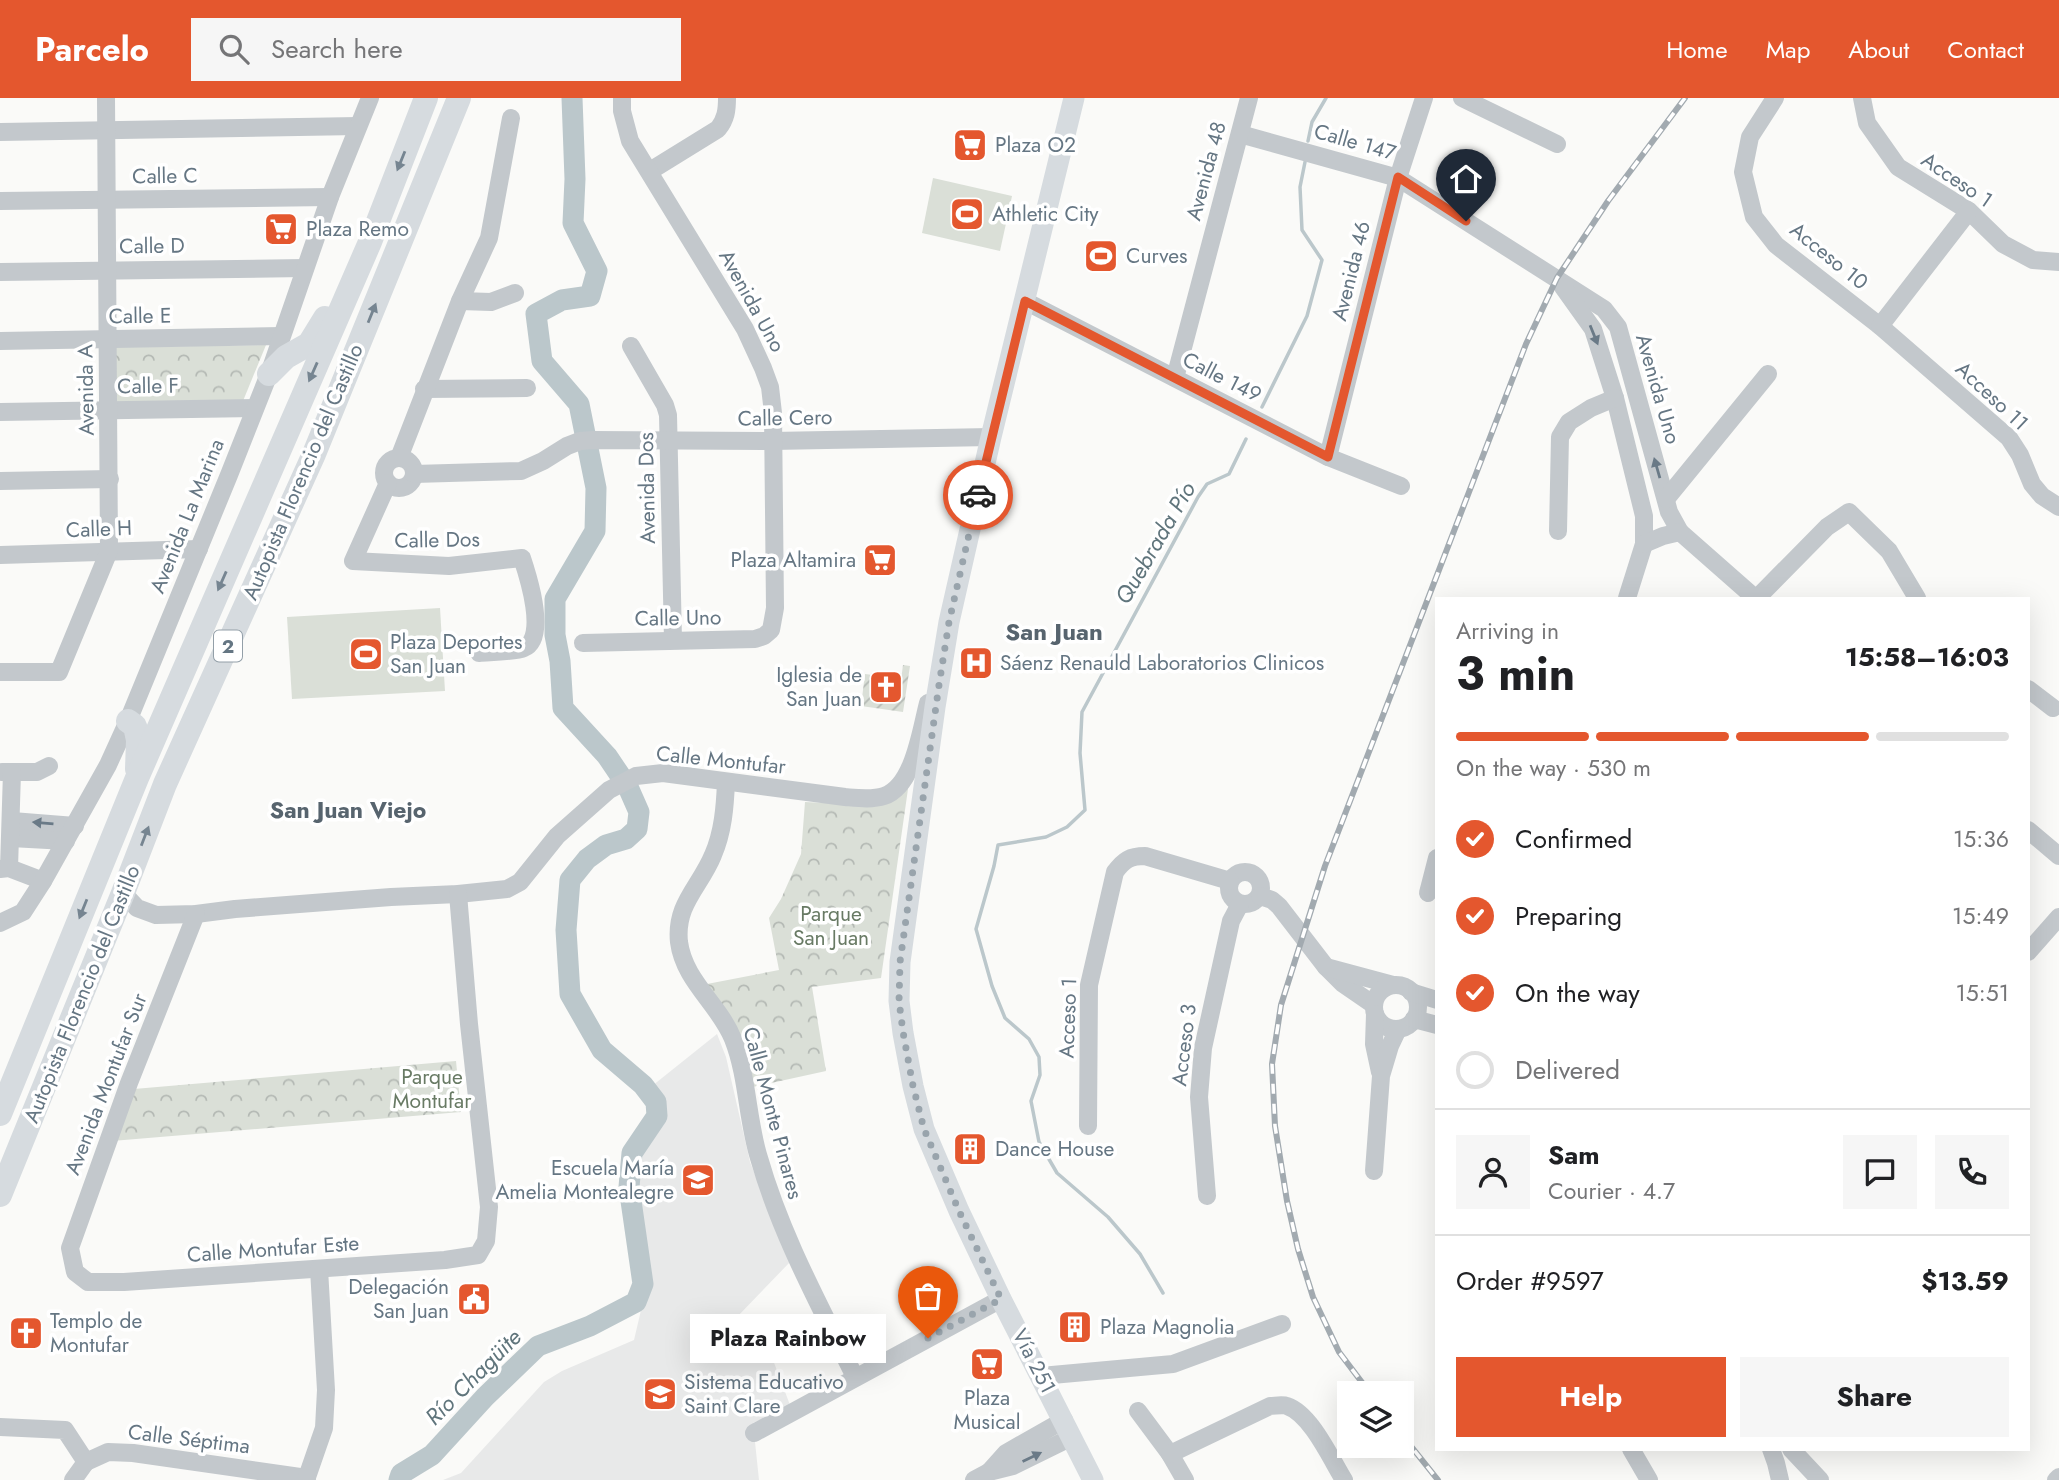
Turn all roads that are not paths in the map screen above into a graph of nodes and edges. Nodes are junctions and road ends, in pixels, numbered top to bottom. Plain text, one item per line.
1 (106, 98) edge
2 (370, 98) edge
3 (426, 98) edge
4 (459, 98) edge
5 (622, 98) edge
6 (727, 98) edge
7 (1074, 98) edge
8 (1249, 98) edge
9 (1424, 98) edge
10 (1462, 98) edge
11 (1775, 98) edge
12 (1862, 98) edge
13 (511, 118) dead end
14 (358, 126) junction
15 (106, 130) junction
16 (0, 132) edge
17 (1240, 134) junction
18 (1556, 145) dead end
19 (650, 171) junction
20 (1398, 177) junction
21 (330, 197) junction
22 (107, 200) junction
23 (0, 201) edge
24 (1969, 211) junction
25 (370, 242) junction
26 (2059, 262) edge
27 (305, 268) junction
28 (107, 270) junction
29 (0, 272) edge
30 (1557, 278) junction
31 (514, 293) dead end
32 (460, 301) junction
33 (1025, 301) junction
34 (1880, 326) junction
35 (281, 337) junction
36 (109, 340) junction
37 (0, 341) edge
38 (631, 346) dead end
39 (269, 374) junction
40 (1768, 374) dead end
41 (1175, 378) junction
42 (527, 388) dead end
43 (424, 389) junction
44 (1615, 398) junction
45 (255, 408) junction
46 (109, 409) junction
47 (0, 412) edge
48 (991, 437) junction
49 (667, 441) junction
50 (772, 441) junction
51 (1328, 457) junction
52 (399, 458) junction
53 (414, 474) junction
54 (110, 479) junction
55 (0, 481) edge
56 (387, 483) junction
57 (1401, 486) dead end
58 (1668, 506) junction
59 (2059, 507) edge
60 (1644, 516) junction
61 (1558, 531) dead end
62 (1670, 534) junction
63 (1644, 544) junction
64 (199, 549) junction
65 (109, 551) junction
66 (0, 555) edge
67 (1627, 597) edge
68 (1755, 597) edge
69 (1757, 597) edge
70 (1916, 597) edge
71 (949, 622) junction
72 (771, 630) joint
73 (673, 640) junction
74 (583, 643) dead end
75 (479, 653) dead end
76 (0, 672) edge
77 (2030, 691) edge
78 (2053, 708) dead end
79 (128, 721) junction
80 (49, 766) dead end
81 (6, 772) edge
82 (136, 778) junction
83 (726, 782) junction
84 (11, 830) junction
85 (2030, 832) edge
86 (70, 834) junction
87 (2059, 856) edge
88 (1435, 866) edge
89 (5, 869) edge
90 (43, 881) junction
91 (1230, 881) junction
92 (123, 893) junction
93 (1428, 893) dead end
94 (458, 894) junction
95 (1260, 896) junction
96 (1240, 904) junction
97 (196, 914) junction
98 (2059, 917) edge
99 (0, 923) edge
100 (2030, 950) edge
101 (1326, 967) junction
102 (1393, 985) junction
103 (1411, 992) junction
104 (1435, 999) edge
105 (1374, 1009) junction
106 (1414, 1019) junction
107 (1435, 1024) edge
108 (1398, 1030) junction
109 (1381, 1076) junction
110 (0, 1114) edge
111 (1088, 1126) dead end
112 (1374, 1171) dead end
113 (0, 1195) edge
114 (1207, 1196) dead end
115 (319, 1269) junction
116 (75, 1272) joint
117 (1001, 1299) junction
118 (1282, 1324) dead end
119 (1041, 1376) junction
120 (855, 1377) junction
121 (1138, 1411) dead end
122 (0, 1427) edge
123 (1068, 1429) junction
124 (754, 1433) dead end
125 (1632, 1451) edge
126 (1772, 1451) edge
127 (1793, 1451) edge
128 (1170, 1454) junction
129 (86, 1462) junction
130 (982, 1476) edge
131 (307, 1479) edge
132 (1814, 1479) edge
133 (73, 1480) edge
134 (1093, 1480) edge
135 (1185, 1480) edge
136 (1344, 1480) edge
137 (1649, 1480) edge
138 (1780, 1480) edge

1 - 15 street, Avenida A
2 - 14 street, Avenida La Marina
3 -> 25 highway, Autopista Florencio del Castillo / 2
92 -> 4 highway, Autopista Florencio del Castillo / 2
5 - 19 street, Avenida Uno
6 - 19 street
7 - 33 main road, Vía 251
8 - 17 street, Avenida 48
9 - 20 street, Avenida 46
10 - 18 street
11 - 34 street, Acceso 10
12 - 24 street, Acceso 1
13 - 32 street
14 - 15 street
14 - 21 street, Avenida La Marina
15 - 16 street
15 - 22 street, Avenida A
17 - 20 street, Calle 147
17 - 41 street, Avenida 48
19 - 50 street, Avenida Uno
20 - 30 street, Calle 147
20 - 51 street, Avenida 46
21 - 22 street, Calle C
21 - 27 street, Avenida La Marina
22 - 23 street, Calle C
22 - 28 street, Avenida A
24 - 26 street, Acceso 1
24 - 34 street
25 - 39 highway
25 -> 82 highway, Autopista Florencio del Castillo / 2
27 - 28 street, Calle D
27 - 35 street, Avenida La Marina
28 - 29 street, Calle D
28 - 36 street, Avenida A
30 -> 44 street
58 -> 30 street, Avenida Uno
31 - 32 street
32 - 43 street
33 - 41 street, Calle 149
33 - 48 main road, Vía 251
34 - 59 street, Acceso 11
35 - 36 street, Calle E
35 - 39 street, Avenida La Marina
36 - 37 street, Calle E
36 - 46 street, Avenida A
38 - 49 street, Avenida Dos
39 - 45 street, Avenida La Marina
40 - 58 street
41 - 51 street, Calle 149
42 - 43 street
43 - 52 street
44 - 60 street
44 - 61 street
45 - 46 street, Calle F
45 - 64 street, Avenida La Marina
46 - 47 street, Calle F
46 - 54 street, Avenida A
48 - 50 street, Calle Cero
48 - 71 main road, Vía 251
49 - 50 street, Calle Cero
49 - 53 street, Calle Cero
49 - 73 street, Avenida Dos
50 - 72 street, Avenida Uno
51 - 57 street, Calle 149
52 - 53 street
52 - 56 street
53 - 56 street
54 - 55 street
54 - 65 street, Avenida A
56 - 75 street, Calle Dos
58 - 62 street, Avenida Uno
60 - 62 street
60 - 63 street
62 - 63 street
62 - 68 street
63 - 67 street
64 - 65 street, Calle H
64 - 79 street, Avenida La Marina
65 - 66 street, Calle H
65 - 76 street, Avenida A
69 - 70 street
71 - 83 street, Calle Montufar
71 - 117 main road, Vía 251
72 - 73 street, Calle Uno
73 - 74 street, Calle Uno
77 - 78 street
79 - 82 highway
79 - 86 street, Avenida La Marina
80 - 81 street
81 - 84 street
82 -> 110 highway, Autopista Florencio del Castillo / 2
83 - 94 street, Calle Montufar
83 - 120 street, Calle Monte Pinares
84 - 86 street
84 - 89 street
85 - 87 street
86 - 90 street, Avenida La Marina
88 - 93 street
89 - 90 street
90 - 99 street, Avenida La Marina
91 - 95 street
91 - 96 street
91 - 111 street, Acceso 1
92 - 97 street, Calle Montufar
92 - 113 highway, Autopista Florencio del Castillo / 2
94 - 97 street, Calle Montufar
94 - 115 street, Calle Montufar Este
95 - 96 street
95 - 101 street
96 - 114 street, Acceso 3
97 - 116 street, Avenida Montufar Sur
98 - 100 street
101 - 102 street
101 - 105 street
102 - 103 street
102 - 105 street
103 - 104 street
103 - 106 street
105 - 108 street
105 - 109 street
106 - 107 street
106 - 108 street
108 - 109 street
109 - 112 street
115 - 116 street, Calle Montufar Este
115 - 131 street
117 - 119 main road, Vía 251
117 - 120 street
118 - 119 street
119 - 123 main road, Vía 251
120 - 124 street
121 - 128 street
122 - 129 street
123 - 130 street
123 - 134 main road, Vía 251
125 - 137 street
126 - 138 street
127 - 132 street
128 - 135 street
128 - 136 street
129 - 131 street, Calle Séptima
129 - 133 street

